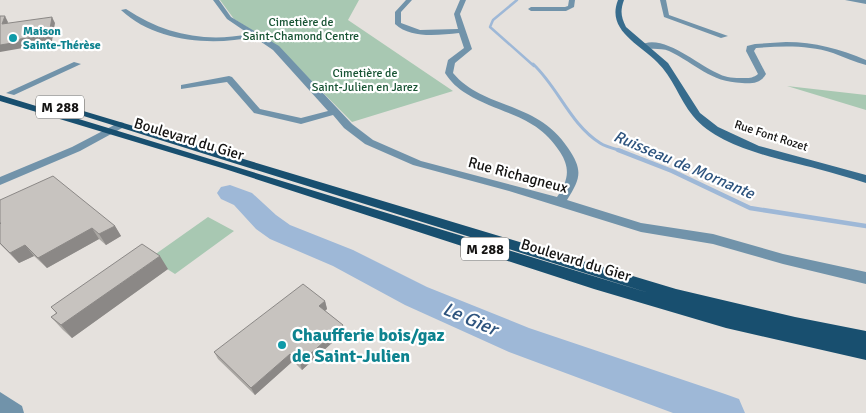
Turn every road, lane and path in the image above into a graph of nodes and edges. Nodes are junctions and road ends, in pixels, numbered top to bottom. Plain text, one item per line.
1 (216, 0) edge
2 (409, 0) edge
3 (463, 0) edge
4 (572, 0) edge
5 (621, 0) edge
6 (663, 0) edge
7 (848, 0) edge
8 (866, 2) edge
9 (532, 9) dead end
10 (124, 10) dead end
11 (462, 31) junction
12 (255, 35) junction
13 (724, 36) dead end
14 (643, 46) junction
15 (866, 63) edge
16 (77, 64) dead end
17 (184, 87) dead end
18 (0, 90) edge
19 (12, 93) junction
20 (0, 98) edge
21 (334, 112) junction
22 (114, 128) junction
23 (866, 179) edge
24 (0, 181) edge
25 (560, 202) junction
26 (866, 278) edge
27 (866, 338) edge
28 (866, 352) edge
29 (0, 401) edge
30 (14, 413) edge

1 - 12 street, Rue Richagneux
2 - 11 street
3 - 11 street
4 - 9 street
5 - 14 main road, Rue Font Rozet
6 - 13 street
7 - 8 street
10 - 12 street
11 - 25 street
12 - 21 street, Rue Richagneux
14 - 15 street
14 - 23 main road, Rue Font Rozet
16 - 19 street
17 - 21 street
18 - 19 main road, M 288
19 - 22 main road, M 288
20 - 22 main road, M 288
21 - 25 street, Rue Richagneux
22 - 24 street
22 - 27 main road, Boulevard du Gier / M 288
22 - 28 main road, Boulevard du Gier / M 288
25 - 26 street, Rue Richagneux
29 - 30 street

